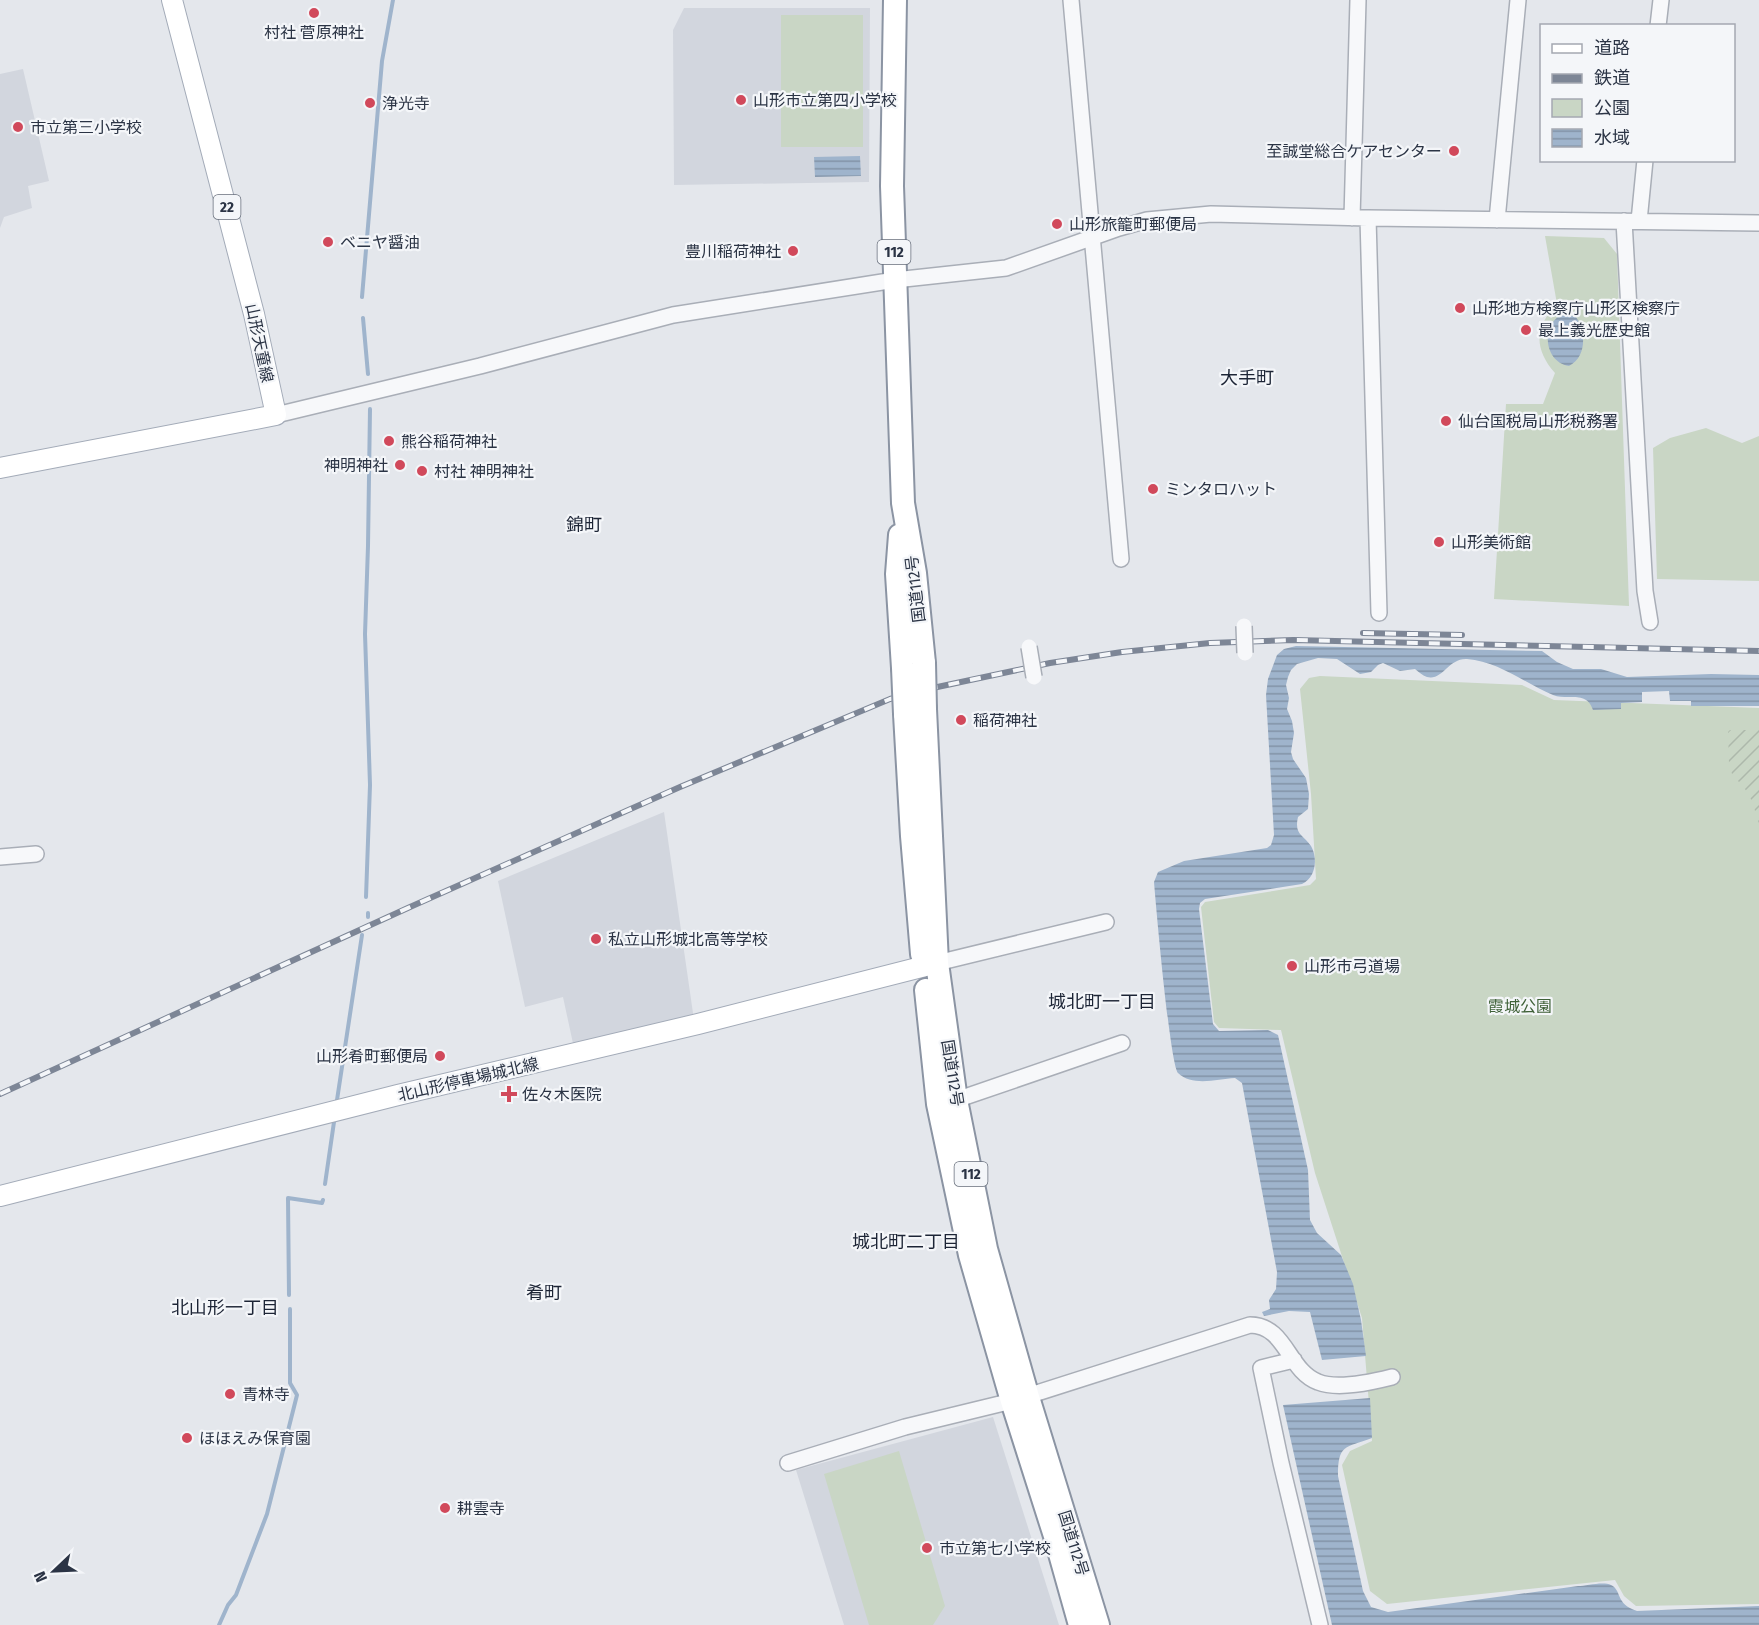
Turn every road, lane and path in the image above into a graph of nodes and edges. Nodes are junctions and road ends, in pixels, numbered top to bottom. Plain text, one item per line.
1 (172, 0) edge
2 (895, 0) edge
3 (1071, 0) edge
4 (1358, 0) edge
5 (1518, 0) edge
6 (1661, 0) edge
7 (1658, 24) edge
8 (1645, 162) edge
9 (1352, 218) junction
10 (1368, 218) junction
11 (1497, 220) junction
12 (1632, 221) junction
13 (1759, 223) edge
14 (1091, 239) junction
15 (895, 280) junction
16 (276, 415) junction
17 (0, 468) edge
18 (1121, 559) dead end
19 (1379, 613) dead end
20 (1650, 622) dead end
21 (1244, 626) dead end
22 (1029, 647) dead end
23 (1245, 653) dead end
24 (1034, 677) dead end
25 (36, 854) dead end
26 (0, 857) edge
27 (1106, 922) dead end
28 (930, 964) junction
29 (1122, 1043) dead end
30 (956, 1100) junction
31 (0, 1196) edge
32 (1294, 1360) junction
33 (1392, 1377) dead end
34 (1019, 1398) junction
35 (788, 1462) dead end
36 (1080, 1625) edge
37 (1098, 1625) edge
38 (1320, 1625) edge

1 - 16 main road, 山形天童線 / 22
2 - 15 highway, 国道112号 / 112
3 - 14 street
4 - 9 street
5 - 11 street
6 - 7 street
8 - 12 street
9 - 10 street
9 - 14 street
10 - 11 street
10 - 19 street
11 - 12 street
12 - 13 street
12 - 20 street
14 - 15 street
14 - 18 street
15 - 16 street
15 - 28 highway, 国道112号 / 112, bridge
16 - 17 main road
21 - 23 street, bridge
22 - 24 street, bridge
25 - 26 street
27 - 28 street
28 - 30 highway, 国道112号 / 112
28 - 31 main road, 北山形停車場城北線
28 - 34 highway, 国道112号 / 112
29 - 30 street
30 - 34 highway, 国道112号 / 112
32 - 33 street
32 - 34 street
32 - 38 street
34 - 35 street
34 - 36 highway, 国道112号 / 112
34 - 37 highway, 国道112号 / 112

